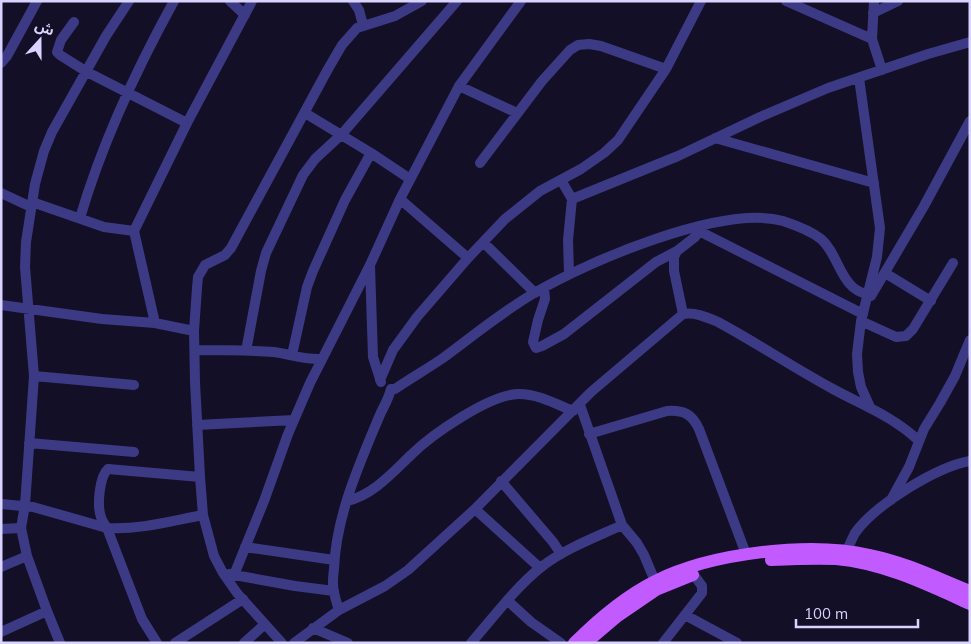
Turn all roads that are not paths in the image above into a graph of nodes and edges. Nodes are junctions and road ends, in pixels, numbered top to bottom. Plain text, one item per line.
1 (37, 1) edge
2 (129, 1) edge
3 (174, 1) edge
4 (230, 1) edge
5 (252, 1) edge
6 (353, 1) edge
7 (422, 1) edge
8 (457, 1) edge
9 (521, 1) edge
10 (701, 1) edge
11 (786, 1) edge
12 (874, 1) edge
13 (898, 1) edge
14 (874, 13) junction
15 (245, 15) junction
16 (74, 22) dead end
17 (363, 26) junction
18 (872, 39) junction
19 (970, 42) edge
20 (1, 63) edge
21 (666, 69) junction
22 (882, 70) junction
23 (87, 72) junction
24 (859, 78) junction
25 (459, 86) junction
26 (128, 92) junction
27 (305, 113) junction
28 (516, 114) junction
29 (969, 122) edge
30 (187, 124) junction
31 (342, 134) junction
32 (715, 138) junction
33 (371, 153) junction
34 (480, 163) dead end
35 (410, 179) junction
36 (561, 180) junction
37 (874, 183) junction
38 (1, 193) edge
39 (400, 199) junction
40 (572, 199) junction
41 (31, 204) junction
42 (80, 218) junction
43 (700, 228) junction
44 (134, 231) junction
45 (484, 242) junction
46 (676, 251) junction
47 (468, 258) junction
48 (953, 263) dead end
49 (370, 265) junction
50 (885, 273) junction
51 (569, 274) junction
52 (539, 290) junction
53 (868, 294) junction
54 (931, 300) junction
55 (1, 305) edge
56 (29, 309) junction
57 (683, 314) junction
58 (863, 314) junction
59 (155, 322) junction
60 (194, 331) junction
61 (970, 340) edge
62 (195, 350) junction
63 (246, 351) junction
64 (292, 355) junction
65 (321, 359) junction
66 (34, 376) junction
67 (380, 380) junction
68 (134, 385) dead end
69 (391, 389) junction
70 (870, 407) junction
71 (576, 408) junction
72 (294, 420) junction
73 (197, 425) junction
74 (589, 434) junction
75 (918, 440) junction
76 (29, 443) junction
77 (134, 452) dead end
78 (970, 461) edge
79 (200, 477) junction
80 (501, 481) junction
81 (891, 500) junction
82 (347, 501) junction
83 (1, 504) edge
84 (25, 505) junction
85 (475, 509) junction
86 (203, 515) junction
87 (622, 526) junction
88 (21, 528) junction
89 (107, 528) junction
90 (1, 530) edge
91 (245, 547) junction
92 (847, 551) junction
93 (560, 554) junction
94 (746, 554) junction
95 (27, 556) junction
96 (334, 560) junction
97 (1, 567) edge
98 (540, 568) junction
99 (228, 574) junction
100 (694, 574) junction
101 (655, 581) junction
102 (937, 583) junction
103 (334, 591) junction
104 (970, 591) edge
105 (243, 599) junction
106 (508, 601) junction
107 (970, 604) edge
108 (339, 610) junction
109 (47, 611) junction
110 (685, 615) junction
111 (265, 624) junction
112 (313, 628) junction
113 (1, 632) edge
114 (60, 643) edge
115 (157, 643) edge
116 (175, 643) edge
117 (244, 643) edge
118 (282, 643) edge
119 (294, 643) edge
120 (348, 643) edge
121 (471, 643) edge
122 (561, 643) edge
123 (574, 643) edge
124 (586, 643) edge
125 (663, 643) edge
126 (737, 643) edge

1 - 20 street
2 - 23 street
3 - 26 street
4 - 15 street
5 - 15 street
6 - 17 street
7 - 17 street
8 - 31 street
9 - 25 street
10 - 21 street
11 - 18 street
12 - 14 street
13 - 14 street
14 - 18 street
15 - 30 street
16 - 23 street
17 - 27 street
18 - 22 street
19 - 22 street
21 - 28 street
21 - 36 street
22 - 24 street
23 - 26 street
23 - 41 street
24 - 32 street
24 - 37 street
25 - 28 street
25 - 35 street
26 - 30 street
26 - 42 street
27 - 31 street
27 - 60 street
28 - 34 street
29 - 50 street
30 - 44 street
31 - 33 street
31 - 63 street
32 - 37 street
32 - 40 street
33 - 35 street
33 - 64 street
35 - 39 street
36 - 40 street
36 - 45 street
37 - 53 street
38 - 41 street
39 - 47 street
39 - 49 street
40 - 51 street
41 - 42 street
41 - 56 street
42 - 44 street
43 - 46 street
43 - 51 street
43 - 53 street
43 - 58 street
44 - 59 street
45 - 47 street
45 - 52 street
46 - 52 street
46 - 57 street
47 - 67 street
48 - 54 street
49 - 65 street
49 - 67 street
50 - 54 street
50 - 58 street
51 - 52 street
52 - 69 street
53 - 58 street
54 - 58 street
55 - 56 street
56 - 59 street
56 - 66 street
57 - 70 street
57 - 71 street
58 - 70 street
59 - 60 street
60 - 62 street
61 - 75 street
62 - 63 street
62 - 73 street
63 - 64 street
64 - 65 street
65 - 72 street
66 - 68 street
66 - 76 street
67 - 69 street
69 - 82 street
70 - 75 street
71 - 74 street
71 - 80 street
71 - 82 street
72 - 73 street
72 - 91 street
73 - 79 street
74 - 87 street
74 - 94 street
75 - 81 street
76 - 77 street
76 - 84 street
78 - 81 street
79 - 86 street
79 - 89 street
80 - 85 street
80 - 93 street
81 - 92 street
82 - 96 street
83 - 84 street
84 - 88 street
84 - 89 street
85 - 98 street
85 - 108 street
86 - 89 street
86 - 99 street
87 - 93 street
87 - 101 street
88 - 90 street
88 - 95 street
89 - 115 street
91 - 96 street
91 - 99 street
92 - 94 main road
92 - 102 main road
93 - 98 street
94 - 101 main road
95 - 97 street
95 - 109 street
96 - 103 street
98 - 106 street
99 - 103 street
99 - 105 street
100 - 102 main road
100 - 110 street
100 - 124 main road
101 - 123 main road
102 - 104 main road
102 - 107 main road
103 - 108 street
105 - 111 street
105 - 116 street
106 - 121 street
106 - 122 street
108 - 112 street
109 - 113 street
109 - 114 street
110 - 125 street
110 - 126 street
111 - 117 street
111 - 118 street
112 - 119 street
112 - 120 street

